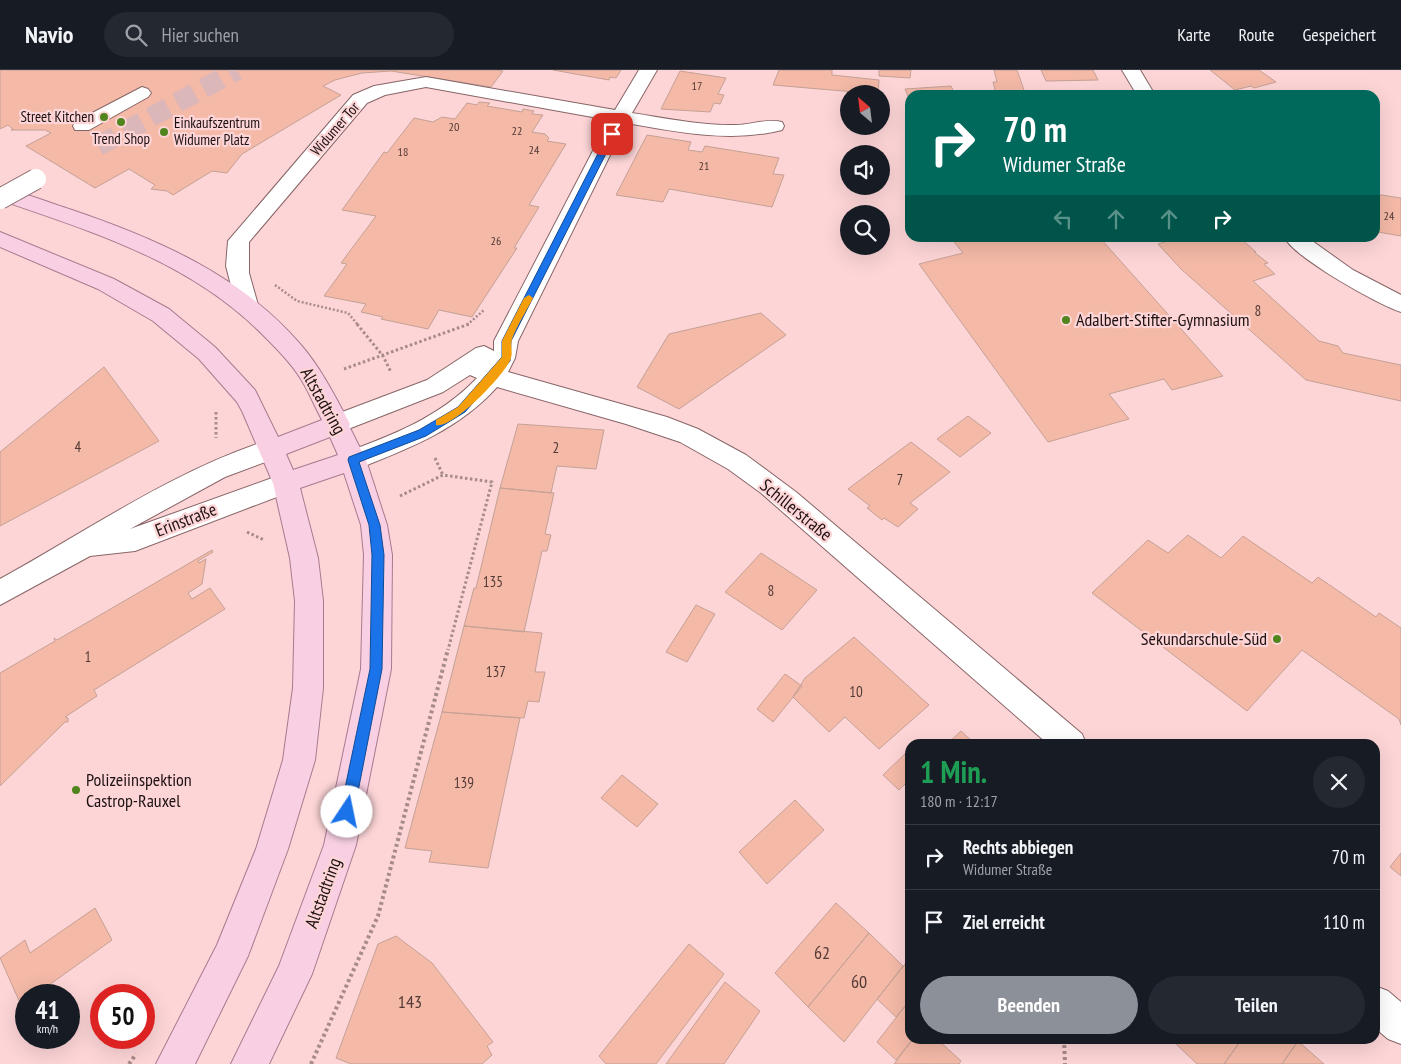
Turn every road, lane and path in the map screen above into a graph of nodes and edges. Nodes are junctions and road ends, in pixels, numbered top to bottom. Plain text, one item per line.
1 (648, 70) edge
2 (1131, 70) edge
3 (1143, 90) edge
4 (142, 93) dead end
5 (620, 117) junction
6 (82, 126) dead end
7 (775, 126) dead end
8 (36, 179) dead end
9 (0, 193) edge
10 (0, 199) edge
11 (0, 239) edge
12 (1301, 242) edge
13 (1401, 304) edge
14 (246, 305) junction
15 (489, 306) dead end
16 (506, 341) junction
17 (470, 365) junction
18 (338, 370) dead end
19 (492, 376) junction
20 (338, 424) junction
21 (272, 449) junction
22 (353, 460) junction
23 (286, 484) junction
24 (368, 508) junction
25 (264, 540) dead end
26 (84, 546) junction
27 (268, 546) dead end
28 (0, 593) edge
29 (1065, 739) edge
30 (1380, 1008) edge
31 (1401, 1026) edge
32 (1064, 1044) edge
33 (139, 1049) edge
34 (129, 1064) edge
35 (175, 1064) edge
36 (250, 1064) edge
37 (311, 1064) edge
38 (1065, 1064) edge

1 - 5 street
2 - 3 street
4 - 6 street
5 - 7 street, Widumer Tor
5 - 14 street, Widumer Tor
5 - 16 street
8 - 10 street, bridge
9 - 14 main road, Altstadtring
11 - 21 main road
12 - 13 street
14 - 20 main road, Altstadtring
15 - 18 path
16 - 17 street
16 - 19 street
17 - 19 street, Schillerstraße
17 - 20 street
19 - 22 street
19 - 29 street, Schillerstraße
20 - 21 main road
20 - 22 main road, Altstadtring
21 - 23 main road
21 - 26 street, Erinstraße
22 - 23 main road
22 - 24 main road, Altstadtring
23 - 26 street, Erinstraße
23 - 35 main road
24 - 36 main road, Altstadtring
24 - 37 path
25 - 27 path
26 - 28 street, Erinstraße
30 - 31 street
32 - 38 path
33 - 34 path

